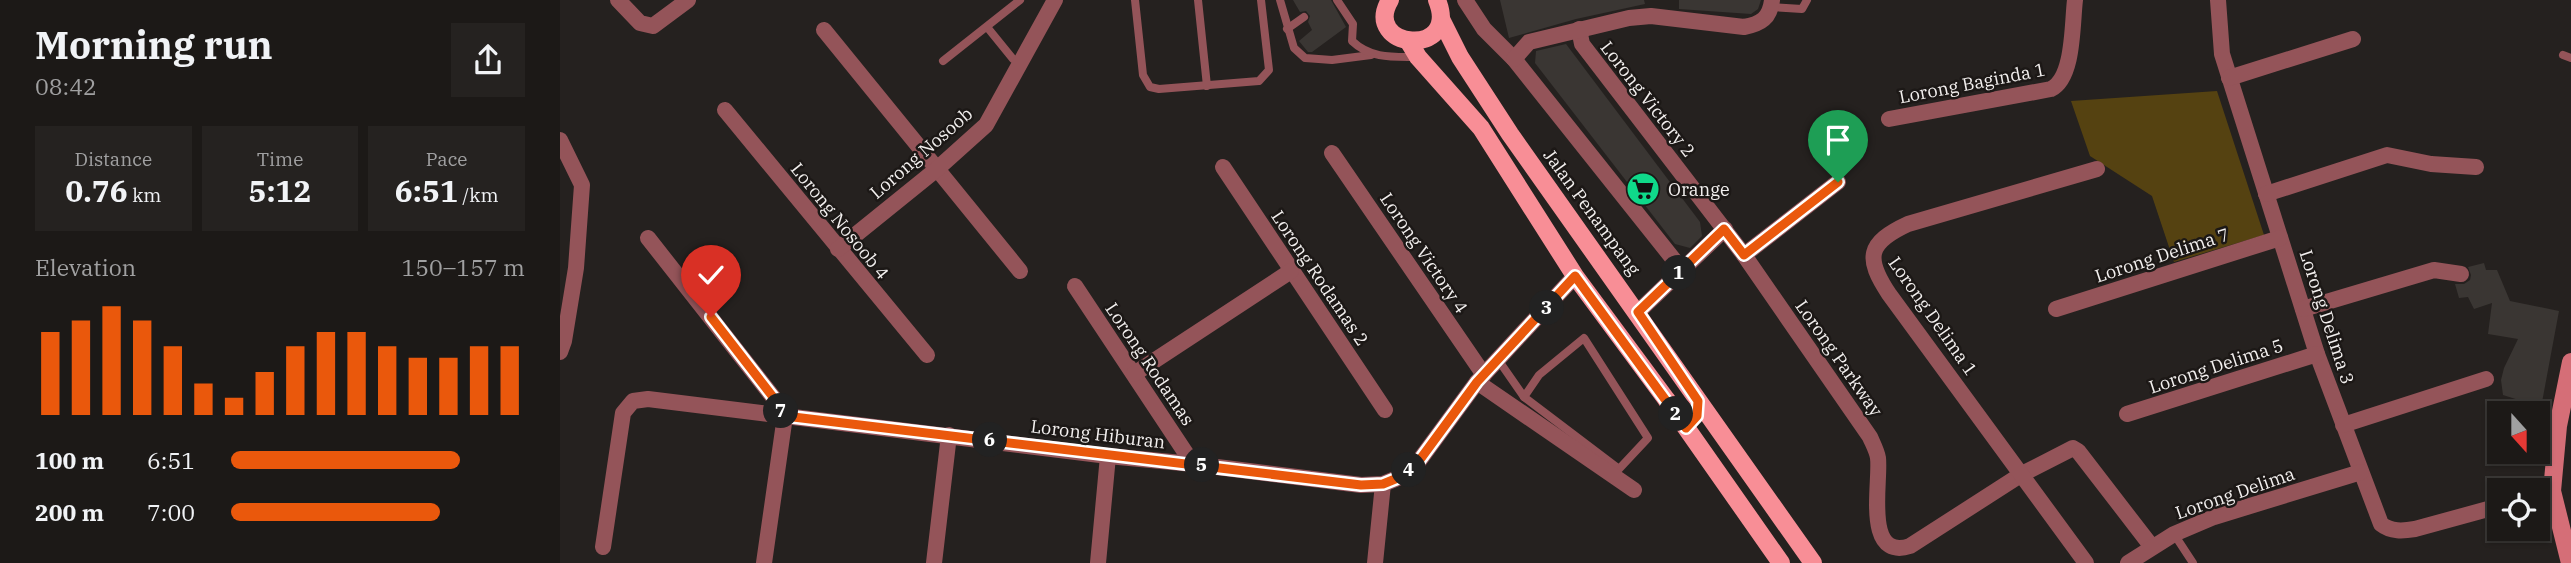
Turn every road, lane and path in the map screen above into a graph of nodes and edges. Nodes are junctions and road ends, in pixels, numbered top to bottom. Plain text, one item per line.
1 (618, 0) edge
2 (688, 0) edge
3 (1020, 0) edge
4 (1055, 0) edge
5 (1135, 0) edge
6 (1198, 0) edge
7 (1261, 0) edge
8 (1280, 0) edge
9 (1337, 0) edge
10 (1373, 0) edge
11 (1465, 0) edge
12 (1807, 0) edge
13 (2075, 0) edge
14 (2218, 0) edge
15 (1772, 3) edge
16 (1442, 7) edge
17 (1388, 8) edge
18 (1650, 8) edge
19 (1304, 17) dead end
20 (987, 27) junction
21 (1287, 29) junction
22 (1580, 29) junction
23 (824, 30) dead end
24 (2353, 39) dead end
25 (1413, 50) junction
26 (1371, 55) junction
27 (1514, 59) junction
28 (943, 61) dead end
29 (1022, 63) junction
30 (2229, 78) junction
31 (1206, 86) junction
32 (725, 110) dead end
33 (1889, 119) dead end
34 (560, 140) edge
35 (1332, 153) dead end
36 (1223, 167) dead end
37 (2476, 167) dead end
38 (937, 169) junction
39 (2097, 169) dead end
40 (1838, 182) dead end
41 (2266, 194) junction
42 (1724, 229) junction
43 (648, 238) dead end
44 (2280, 238) junction
45 (838, 249) junction
46 (1744, 255) junction
47 (1682, 270) junction
48 (1020, 271) dead end
49 (1291, 271) junction
50 (2461, 274) dead end
51 (1575, 276) junction
52 (1075, 286) dead end
53 (2056, 309) dead end
54 (2303, 309) junction
55 (1638, 312) junction
56 (560, 352) edge
57 (2317, 354) junction
58 (927, 355) dead end
59 (1499, 361) junction
60 (2571, 362) edge
61 (1134, 374) junction
62 (1480, 379) junction
63 (2486, 379) dead end
64 (1524, 397) junction
65 (1698, 401) junction
66 (1385, 410) dead end
67 (2127, 414) dead end
68 (785, 416) junction
69 (2343, 425) junction
70 (1686, 428) junction
71 (948, 435) junction
72 (1108, 456) junction
73 (1193, 464) junction
74 (2361, 472) junction
75 (2022, 474) junction
76 (2548, 478) edge
77 (1383, 484) junction
78 (1634, 489) dead end
79 (2550, 507) edge
80 (2487, 509) edge
81 (2174, 534) junction
82 (603, 547) dead end
83 (2152, 547) junction
84 (764, 563) edge
85 (934, 563) edge
86 (1098, 563) edge
87 (1375, 563) edge
88 (1781, 563) edge
89 (1813, 563) edge
90 (2087, 563) edge
91 (2128, 563) edge
92 (2193, 563) edge
93 (2570, 563) edge

1 - 2 street
3 - 20 lane
4 - 29 street, Lorong Nosoob
5 - 31 lane
6 - 31 lane
7 - 31 lane
8 - 21 lane
9 - 26 lane
10 - 17 main road
11 - 27 street
12 - 15 lane
13 - 33 street, Lorong Baginda 1
14 - 30 street, Lorong Delima 3
15 - 18 street
16 - 25 main road
16 - 55 main road, Jalan Penampang
17 - 25 main road
18 - 22 street
19 - 21 lane
20 - 28 lane
20 - 29 lane
21 - 26 lane
22 - 27 street
22 - 42 street, Lorong Victory 2
23 - 38 street
24 - 30 street
25 - 26 lane
25 - 51 main road
27 - 47 street
29 - 38 street, Lorong Nosoob
30 - 41 street, Lorong Delima 3
32 - 45 street, Lorong Nosoob 4
34 - 56 street
35 - 62 street, Lorong Victory 4
36 - 49 street, Lorong Rodamas 2
37 - 41 street
38 - 45 street, Lorong Nosoob
38 - 48 street
39 - 75 street, Lorong Delima 1
40 - 46 street
41 - 44 street, Lorong Delima 3
42 - 46 street, Lorong Victory 2
42 - 47 street
43 - 68 street
44 - 53 street, Lorong Delima 7
44 - 54 street, Lorong Delima 3
45 - 58 street, Lorong Nosoob 4
46 - 75 street, Lorong Parkway
47 - 55 street
49 - 61 street
49 - 66 street, Lorong Rodamas 2
50 - 54 street
51 - 59 street
51 - 70 main road
52 - 61 street, Lorong Rodamas
54 - 57 street, Lorong Delima 3
55 - 65 main road, Jalan Penampang
57 - 67 street, Lorong Delima 5
57 - 69 street, Lorong Delima 3
59 - 62 street
59 - 64 lane
60 - 76 main road
61 - 73 street, Lorong Rodamas
62 - 77 street
62 - 78 street
63 - 69 street
64 - 64 lane
65 - 70 main road
65 - 89 main road, Jalan Penampang
68 - 71 street, Lorong Hiburan
68 - 82 street, Lorong Hiburan
68 - 84 street
69 - 74 street, Lorong Delima 3
70 - 88 main road
71 - 72 street, Lorong Hiburan
71 - 85 street
72 - 73 street, Lorong Hiburan
72 - 86 street
73 - 77 street, Lorong Hiburan
74 - 80 street, Lorong Delima 3
74 - 81 street, Lorong Delima
75 - 83 street
75 - 90 street, Lorong Delima 1
77 - 87 street
79 - 93 main road
81 - 83 street, Lorong Delima
81 - 92 lane
83 - 91 street, Lorong Delima

